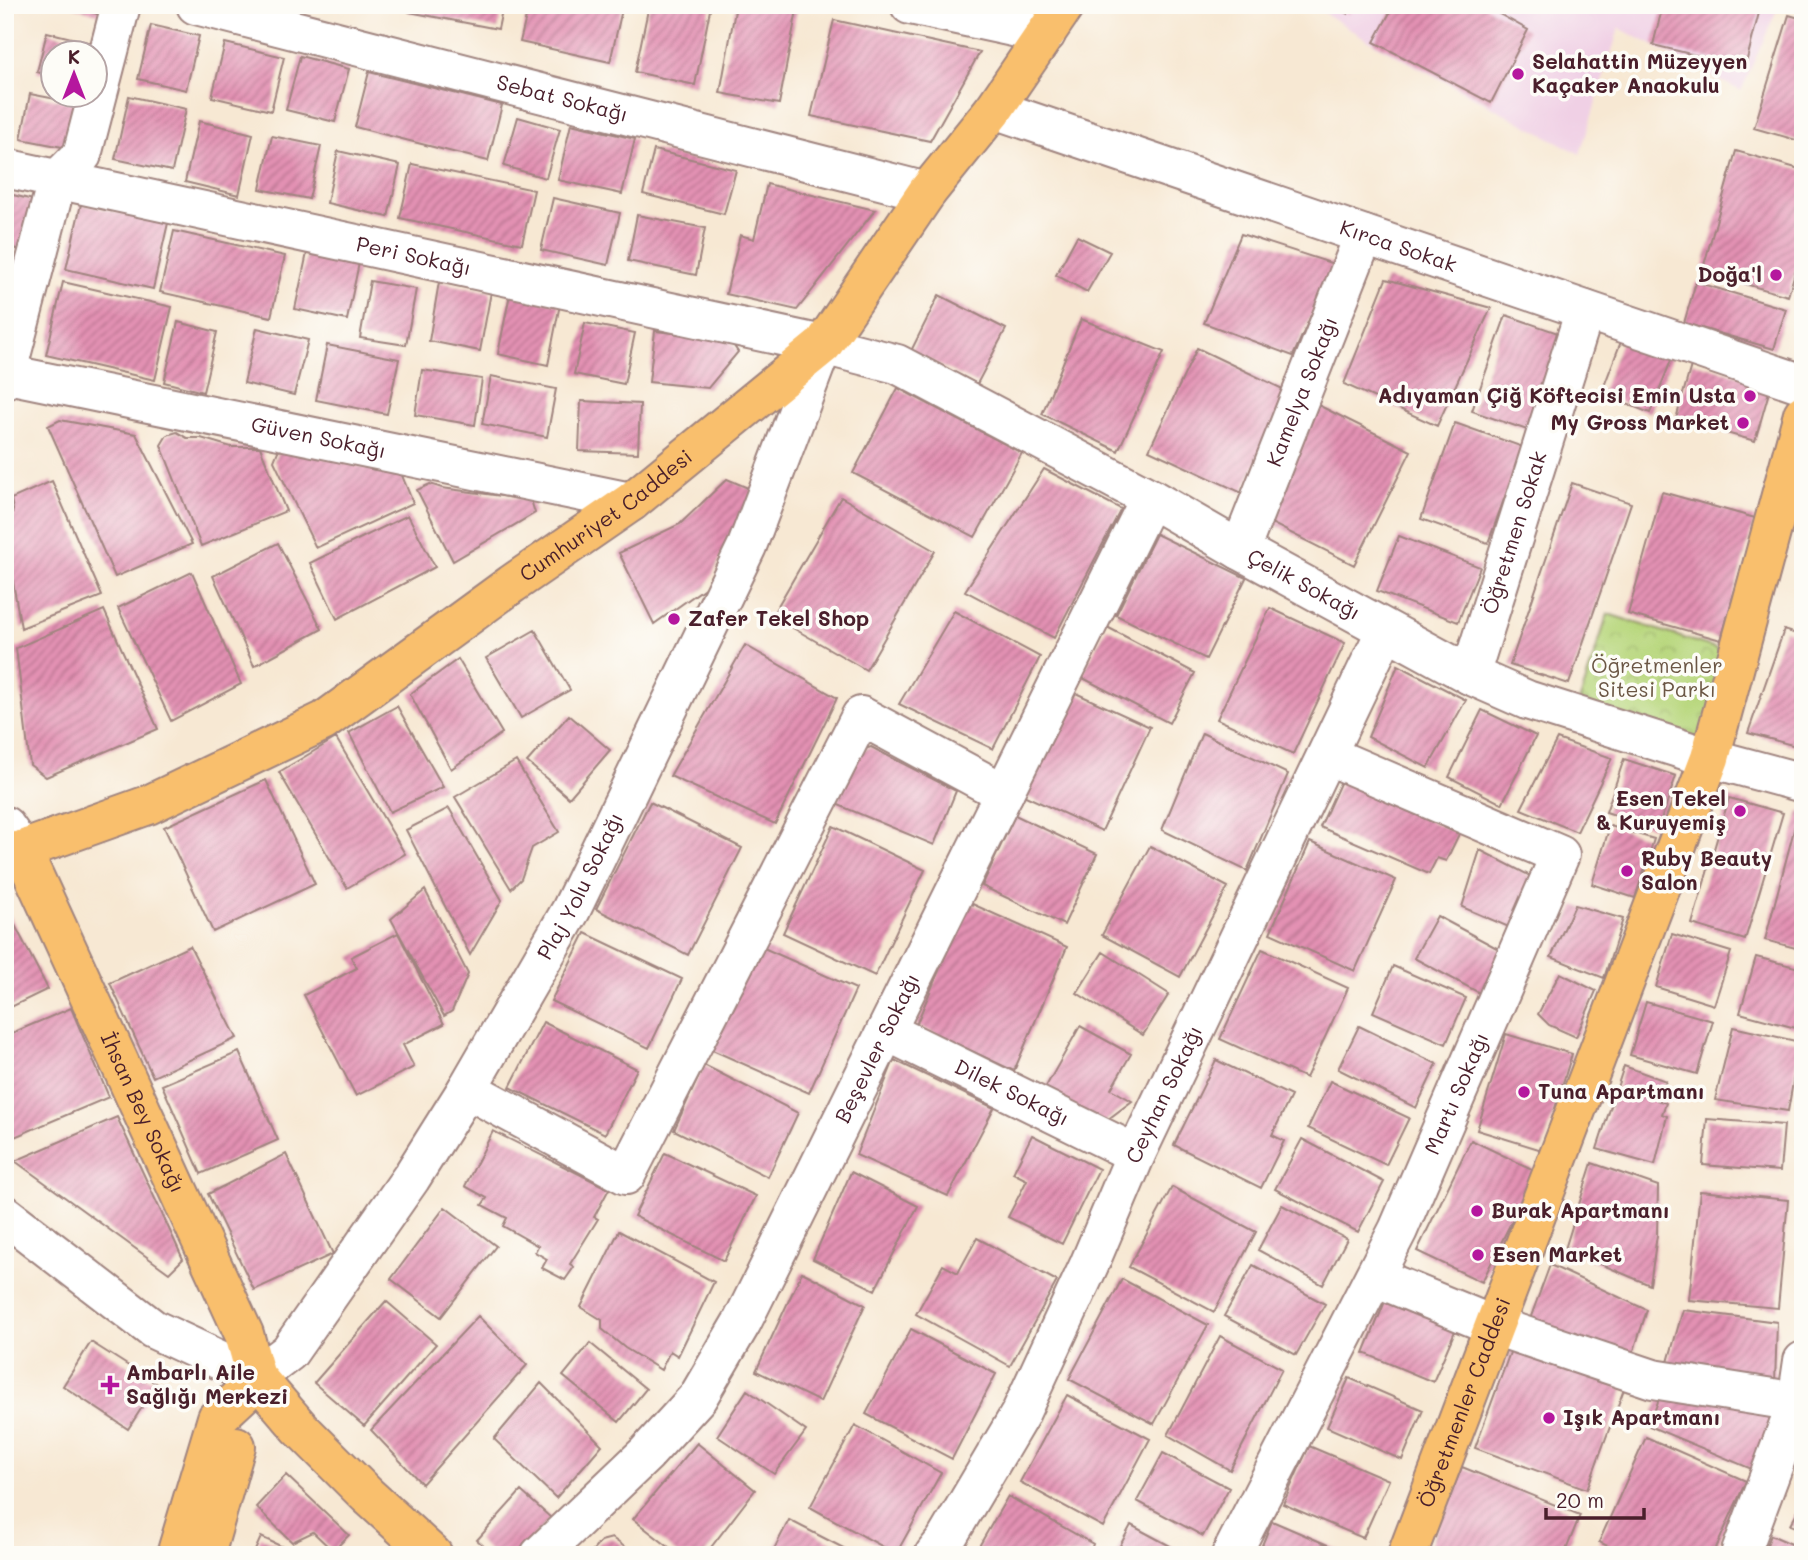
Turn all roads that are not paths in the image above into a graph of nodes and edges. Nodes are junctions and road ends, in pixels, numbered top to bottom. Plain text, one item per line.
1 (121, 5) edge
2 (196, 5) edge
3 (910, 5) edge
4 (1055, 20) edge
5 (994, 109) junction
6 (5, 168) edge
7 (57, 180) junction
8 (928, 192) junction
9 (1364, 235) junction
10 (1585, 310) junction
11 (823, 345) junction
12 (6, 376) edge
13 (1803, 384) edge
14 (1803, 414) edge
15 (1796, 469) edge
16 (1150, 498) junction
17 (631, 502) junction
18 (1240, 550) junction
19 (1387, 630) junction
20 (1470, 675) junction
21 (1327, 755) junction
22 (1710, 758) junction
23 (1803, 783) edge
24 (1004, 793) junction
25 (11, 843) edge
26 (886, 1031) junction
27 (467, 1089) junction
28 (1136, 1154) junction
29 (5, 1215) edge
30 (1375, 1277) junction
31 (1492, 1325) junction
32 (1803, 1361) edge
33 (256, 1377) junction
34 (1800, 1403) edge
35 (176, 1555) edge
36 (205, 1555) edge
37 (433, 1555) edge
38 (540, 1555) edge
39 (934, 1555) edge
40 (1231, 1555) edge
41 (1407, 1555) edge
42 (1740, 1555) edge

1 - 7 street
2 - 8 street, Sebat Sokağı
3 - 4 street
4 - 5 main road, Cumhuriyet Caddesi
5 - 8 main road, Cumhuriyet Caddesi
5 - 9 street, Kırca Sokak
6 - 7 street, Peri Sokağı
7 - 11 street, Peri Sokağı
7 - 12 street
8 - 11 main road, Cumhuriyet Caddesi
9 - 10 street, Kırca Sokak
9 - 18 street, Kamelya Sokağı
10 - 13 street, Kırca Sokak
10 - 20 street, Öğretmen Sokak
11 - 16 street, Çelik Sokağı
11 - 17 main road, Cumhuriyet Caddesi
11 - 27 street, Plaj Yolu Sokağı
12 - 17 street, Güven Sokağı
14 - 15 main road, Öğretmenler Caddesi
15 - 22 main road, Öğretmenler Caddesi
16 - 18 street, Çelik Sokağı
16 - 24 street, Beşevler Sokağı
17 - 25 main road, Cumhuriyet Caddesi
18 - 19 street, Çelik Sokağı
19 - 20 street, Çelik Sokağı
19 - 21 street, Ceyhan Sokağı
20 - 22 street, Çelik Sokağı
21 - 28 street, Ceyhan Sokağı
21 - 30 street, Martı Sokağı
22 - 23 street, Çelik Sokağı
22 - 31 main road, Öğretmenler Caddesi
24 - 26 street, Beşevler Sokağı
24 - 27 street
25 - 33 main road, İhsan Bey Sokağı
26 - 28 street, Dilek Sokağı
26 - 38 street, Beşevler Sokağı
27 - 33 street, Plaj Yolu Sokağı
28 - 39 street, Ceyhan Sokağı
29 - 33 street
30 - 31 street
30 - 40 street, Martı Sokağı
31 - 34 street
31 - 41 main road, Öğretmenler Caddesi
32 - 34 street
33 - 35 main road
33 - 36 main road
33 - 37 main road
34 - 42 street

